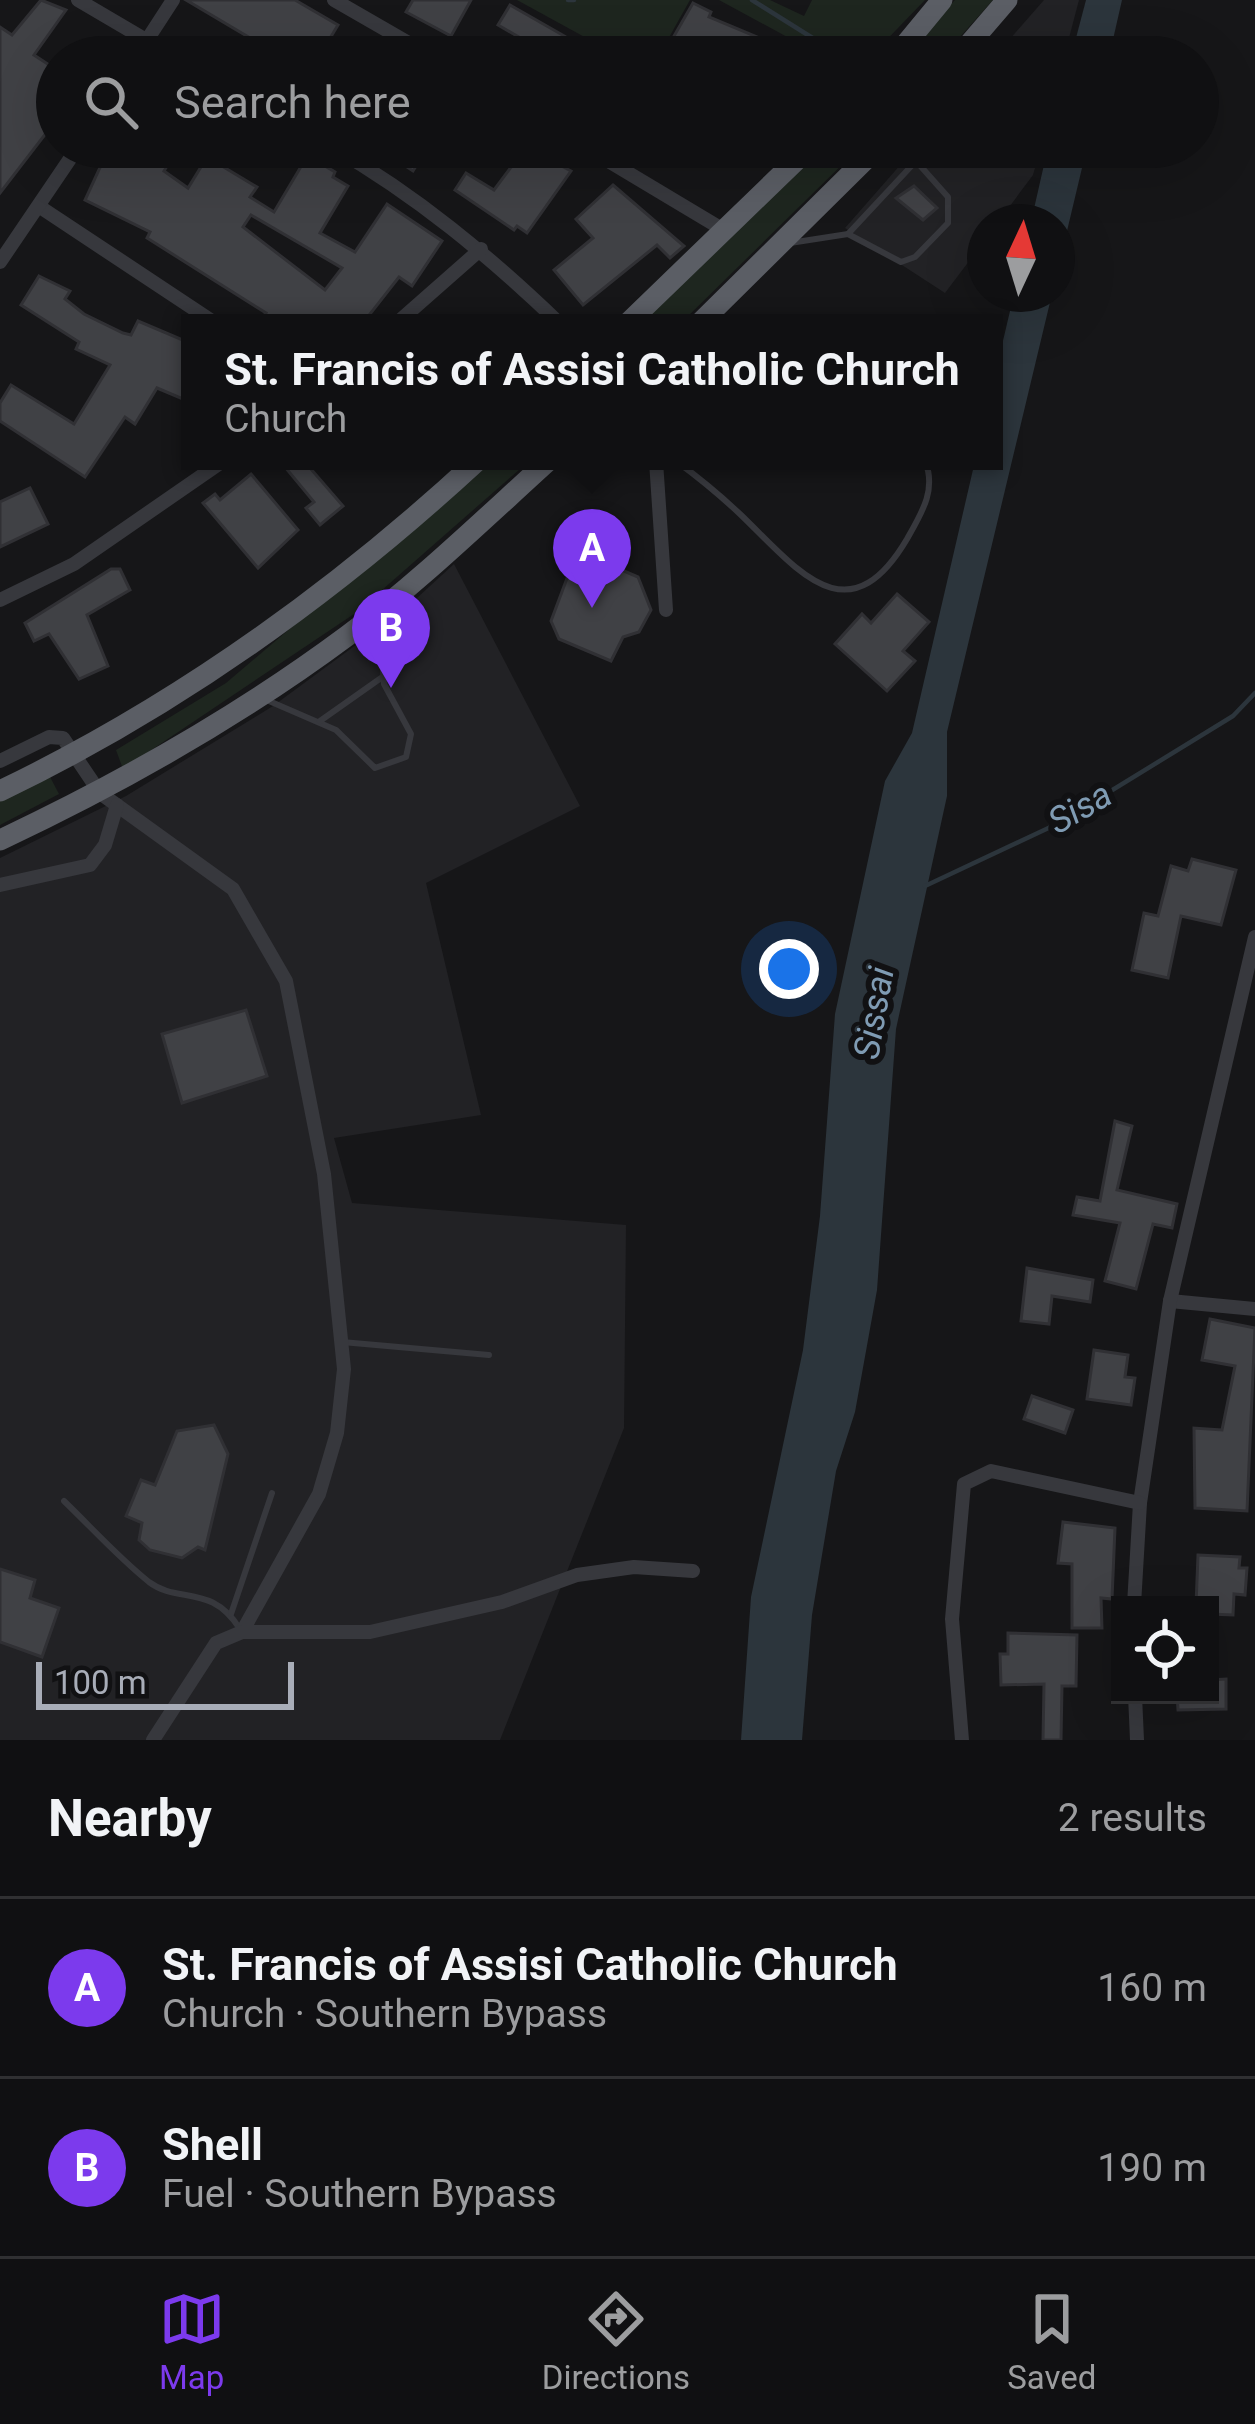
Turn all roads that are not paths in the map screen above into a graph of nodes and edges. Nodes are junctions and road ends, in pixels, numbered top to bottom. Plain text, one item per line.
1 (78, 0) edge
2 (173, 0) edge
3 (334, 0) edge
4 (942, 0) edge
5 (1007, 0) edge
6 (139, 36) edge
7 (149, 36) edge
8 (397, 36) edge
9 (912, 36) edge
10 (976, 36) edge
11 (65, 168) edge
12 (369, 168) edge
13 (620, 168) edge
14 (789, 168) edge
15 (857, 168) edge
16 (909, 168) edge
17 (922, 168) edge
18 (40, 207) junction
19 (727, 232) junction
20 (848, 234) junction
21 (781, 244) junction
22 (481, 249) junction
23 (0, 262) edge
24 (201, 314) edge
25 (407, 314) edge
26 (550, 314) edge
27 (638, 314) edge
28 (709, 314) edge
29 (210, 470) edge
30 (466, 470) edge
31 (538, 470) edge
32 (657, 470) edge
33 (687, 470) edge
34 (928, 470) edge
35 (0, 600) edge
36 (379, 610) junction
37 (666, 610) dead end
38 (382, 677) junction
39 (260, 698) junction
40 (320, 721) junction
41 (74, 755) junction
42 (0, 761) edge
43 (0, 790) edge
44 (109, 799) junction
45 (0, 840) edge
46 (0, 884) edge
47 (1255, 937) edge
48 (1170, 1300) junction
49 (1255, 1309) edge
50 (342, 1342) junction
51 (489, 1355) dead end
52 (272, 1493) dead end
53 (64, 1501) dead end
54 (1140, 1503) junction
55 (693, 1570) dead end
56 (1135, 1596) edge
57 (231, 1614) junction
58 (242, 1632) junction
59 (1135, 1704) edge
60 (153, 1740) edge
61 (962, 1740) edge
62 (1137, 1740) edge

1 - 6 street
2 - 7 street
3 - 8 street
4 - 9 highway
5 - 10 highway
11 - 18 street
12 - 22 street
13 - 19 street
14 - 19 highway
15 - 21 highway
16 - 20 lane
17 - 20 lane
18 - 23 street
18 - 24 street
19 - 27 highway
20 - 21 lane
21 - 28 highway
22 - 25 street
22 - 26 street
29 - 35 street
30 - 41 highway
31 - 36 highway
32 - 37 street
33 - 34 lane
36 - 38 lane
36 - 39 highway
38 - 40 lane
38 - 40 lane
39 - 40 lane
39 - 44 highway
41 - 42 street
41 - 43 highway
41 - 44 street
44 - 45 highway
44 - 46 street
44 - 50 street
47 - 48 street
48 - 49 street
48 - 54 street
50 - 51 lane
50 - 58 street
52 - 57 lane
53 - 57 lane
54 - 56 street
54 - 61 street
55 - 58 street
57 - 58 lane
58 - 60 street
59 - 62 street

